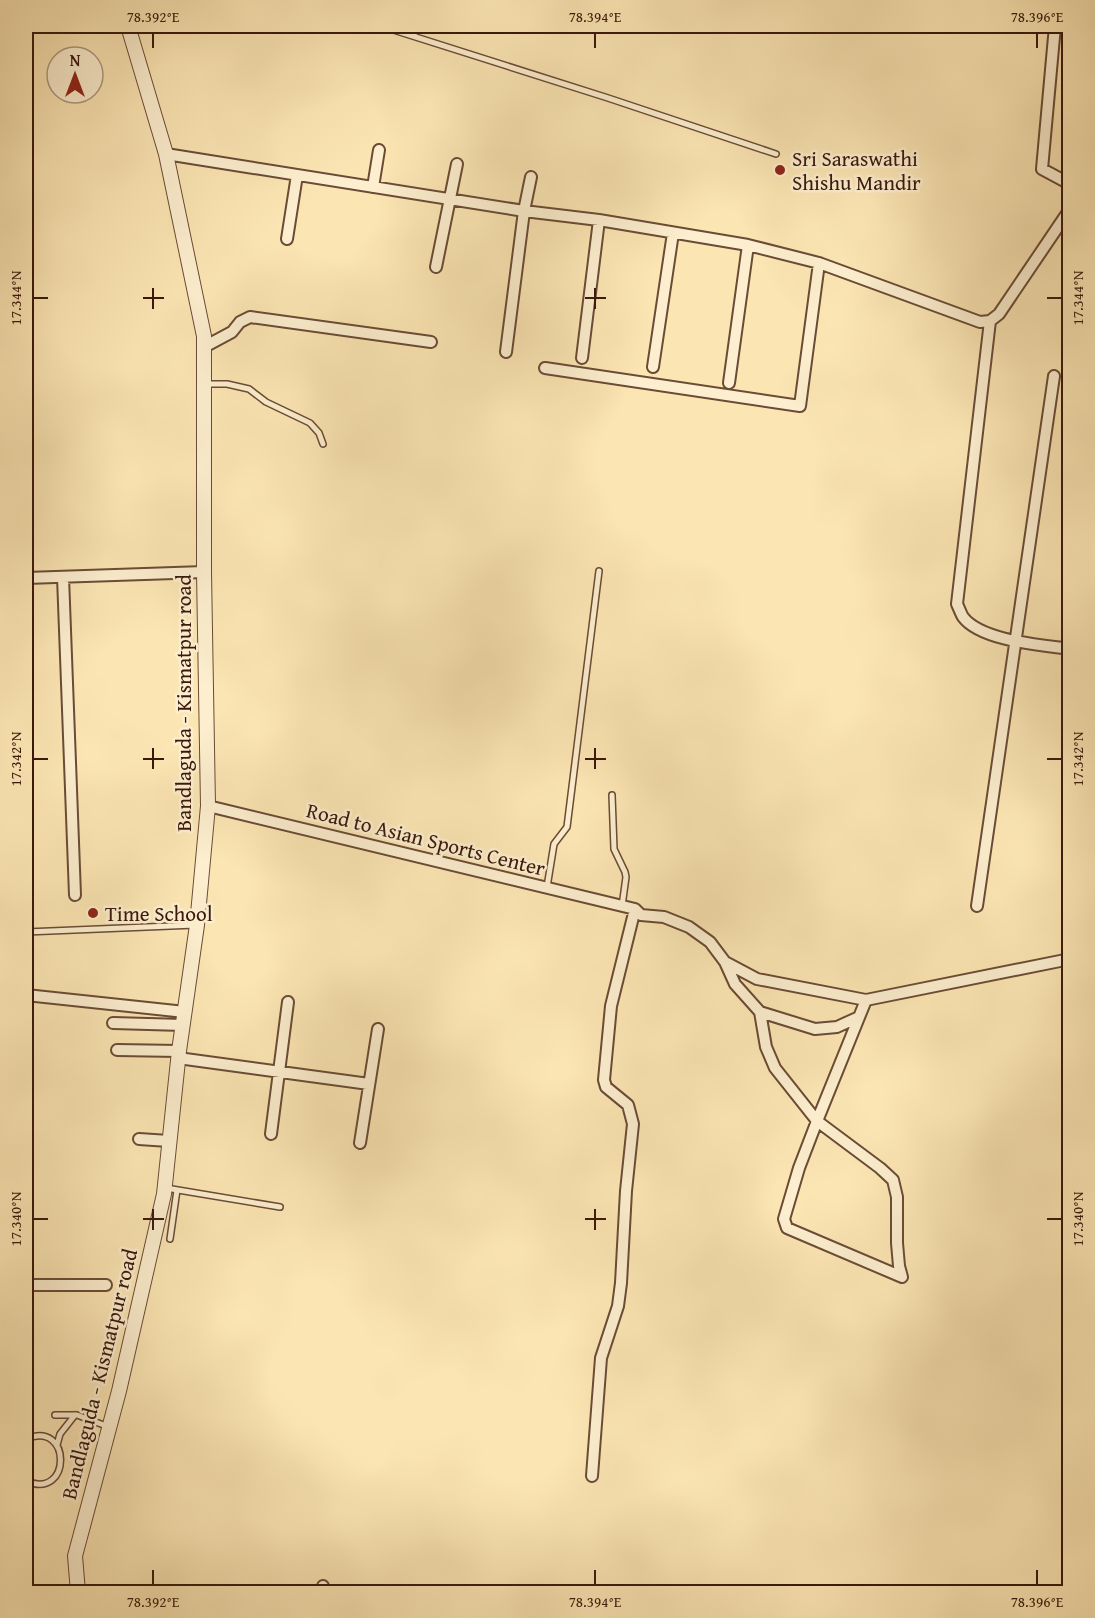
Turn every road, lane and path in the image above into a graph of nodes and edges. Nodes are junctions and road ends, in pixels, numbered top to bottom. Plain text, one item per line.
1 (128, 26) edge
2 (381, 26) edge
3 (416, 26) edge
4 (1055, 26) edge
5 (414, 35) junction
6 (379, 150) dead end
7 (166, 154) junction
8 (776, 154) dead end
9 (458, 164) dead end
10 (297, 175) junction
11 (531, 177) dead end
12 (1070, 184) edge
13 (373, 187) junction
14 (450, 199) junction
15 (1070, 209) edge
16 (525, 212) junction
17 (599, 220) junction
18 (673, 233) junction
19 (287, 239) dead end
20 (748, 245) junction
21 (819, 263) junction
22 (436, 267) dead end
23 (990, 321) junction
24 (431, 342) dead end
25 (204, 347) junction
26 (506, 352) dead end
27 (582, 358) dead end
28 (653, 367) dead end
29 (546, 368) dead end
30 (1054, 376) dead end
31 (729, 382) dead end
32 (204, 384) junction
33 (323, 444) dead end
34 (599, 571) dead end
35 (204, 572) junction
36 (63, 577) junction
37 (26, 579) edge
38 (1015, 641) junction
39 (1070, 649) edge
40 (612, 795) dead end
41 (208, 806) junction
42 (547, 889) junction
43 (75, 896) dead end
44 (622, 906) junction
45 (977, 906) dead end
46 (635, 909) junction
47 (197, 925) junction
48 (26, 932) edge
49 (1070, 958) edge
50 (725, 962) junction
51 (26, 995) edge
52 (866, 1000) junction
53 (288, 1002) dead end
54 (760, 1012) junction
55 (859, 1017) junction
56 (184, 1018) junction
57 (113, 1023) dead end
58 (378, 1029) dead end
59 (117, 1050) dead end
60 (179, 1055) junction
61 (278, 1072) junction
62 (369, 1084) junction
63 (818, 1121) junction
64 (271, 1134) dead end
65 (139, 1138) dead end
66 (169, 1141) junction
67 (360, 1143) dead end
68 (171, 1189) junction
69 (280, 1207) dead end
70 (170, 1239) dead end
71 (26, 1285) edge
72 (106, 1285) dead end
73 (55, 1415) dead end
74 (75, 1415) junction
75 (110, 1427) junction
76 (26, 1439) edge
77 (57, 1445) junction
78 (592, 1476) dead end
79 (26, 1481) edge
80 (78, 1593) edge

1 - 7 street, Bandlaguda - Kismatpur road
2 - 5 lane
3 - 5 lane
4 - 12 street
5 - 8 lane
6 - 13 street
7 - 10 street
7 - 25 street, Bandlaguda - Kismatpur road
9 - 14 street
10 - 13 street
10 - 19 street
11 - 16 street
13 - 14 street
14 - 16 street
14 - 22 street
15 - 23 street
16 - 17 street
16 - 26 street
17 - 18 street
17 - 27 street
18 - 20 street
18 - 28 street
20 - 21 street
20 - 31 street
21 - 23 street
21 - 29 street
23 - 38 street
24 - 25 street
25 - 32 street, Bandlaguda - Kismatpur road
30 - 38 street
32 - 33 lane
32 - 35 street, Bandlaguda - Kismatpur road
34 - 42 lane
35 - 36 street
35 - 41 street, Bandlaguda - Kismatpur road
36 - 37 street
36 - 43 street
38 - 39 street
38 - 45 street
40 - 44 lane
41 - 42 street, Road to Asian Sports Center
41 - 47 street, Bandlaguda - Kismatpur road
42 - 44 street, Road to Asian Sports Center
44 - 46 street, Road to Asian Sports Center
46 - 50 street, Road to Asian Sports Center
46 - 78 street
47 - 48 lane
47 - 56 street, Bandlaguda - Kismatpur road
49 - 52 street
50 - 52 street
50 - 54 street
51 - 56 street
52 - 55 street
53 - 61 street
54 - 55 street
54 - 63 street
55 - 63 street
56 - 57 street
56 - 60 street, Bandlaguda - Kismatpur road
58 - 62 street
59 - 60 street
60 - 61 street
60 - 66 street, Bandlaguda - Kismatpur road
61 - 62 street
61 - 64 street
62 - 67 street
63 - 63 street
65 - 66 street
66 - 68 street, Bandlaguda - Kismatpur road
68 - 69 lane
68 - 70 lane
68 - 75 street, Bandlaguda - Kismatpur road
71 - 72 street
73 - 74 lane
74 - 75 lane
74 - 77 lane
75 - 80 street, Bandlaguda - Kismatpur road
76 - 77 lane
77 - 79 lane

